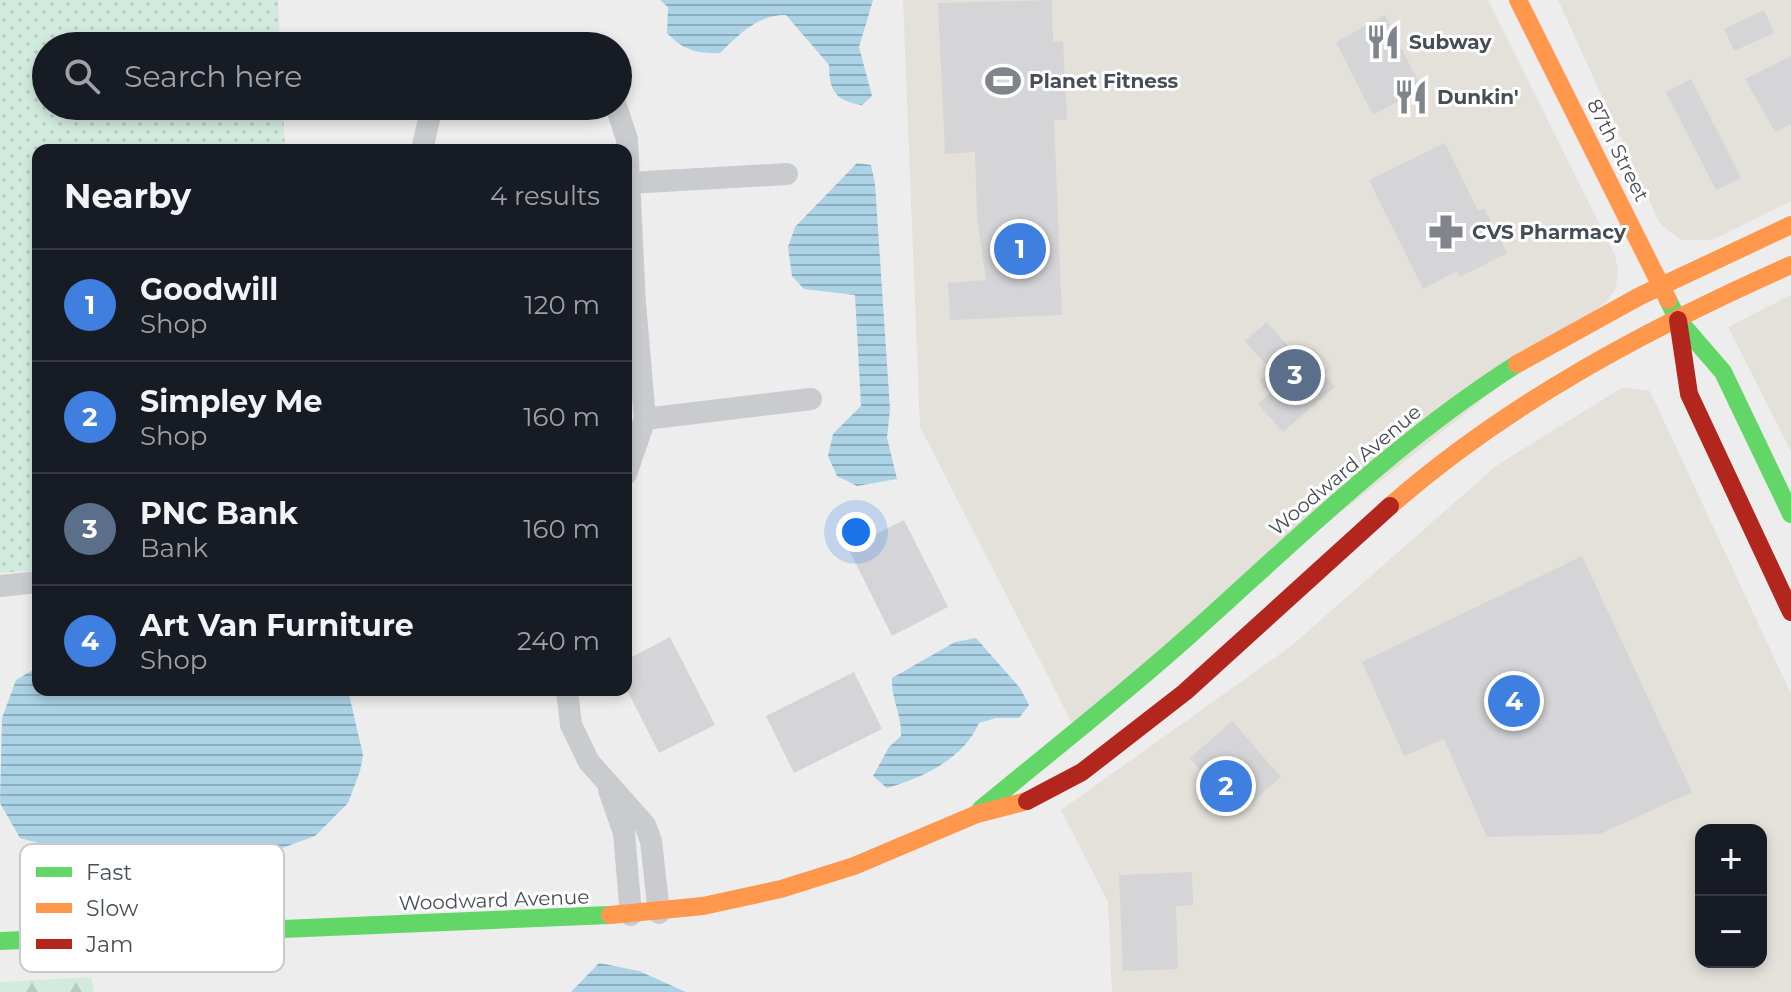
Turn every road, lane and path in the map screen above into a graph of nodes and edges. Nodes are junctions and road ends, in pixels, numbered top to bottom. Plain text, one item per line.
1 (1518, 0) edge
2 (429, 120) edge
3 (621, 120) edge
4 (423, 144) edge
5 (627, 144) edge
6 (787, 174) dead end
7 (632, 183) edge
8 (1791, 225) edge
9 (632, 227) edge
10 (1791, 265) edge
11 (1661, 286) junction
12 (1678, 320) junction
13 (811, 399) dead end
14 (645, 419) junction
15 (632, 457) edge
16 (1791, 514) edge
17 (32, 583) edge
18 (0, 586) edge
19 (1791, 612) edge
20 (568, 696) edge
21 (605, 782) junction
22 (972, 816) junction
23 (659, 913) junction
24 (631, 915) junction
25 (284, 929) edge
26 (20, 940) edge
27 (0, 941) edge

1 - 11 main road, 87th Street
2 - 4 street
3 - 5 street
6 - 7 street
8 - 11 main road, Woodward Avenue
9 - 14 street
10 - 12 main road, Woodward Avenue
11 - 12 main road, 87th Street
11 - 22 main road, Woodward Avenue
12 - 16 main road
12 - 19 main road
12 - 22 main road, Woodward Avenue
13 - 14 street
14 - 15 street
17 - 18 street
20 - 21 street
21 - 23 street
21 - 24 street
22 - 23 main road, Woodward Avenue
23 - 24 main road, Woodward Avenue
24 - 25 main road, Woodward Avenue
26 - 27 main road, Woodward Avenue

